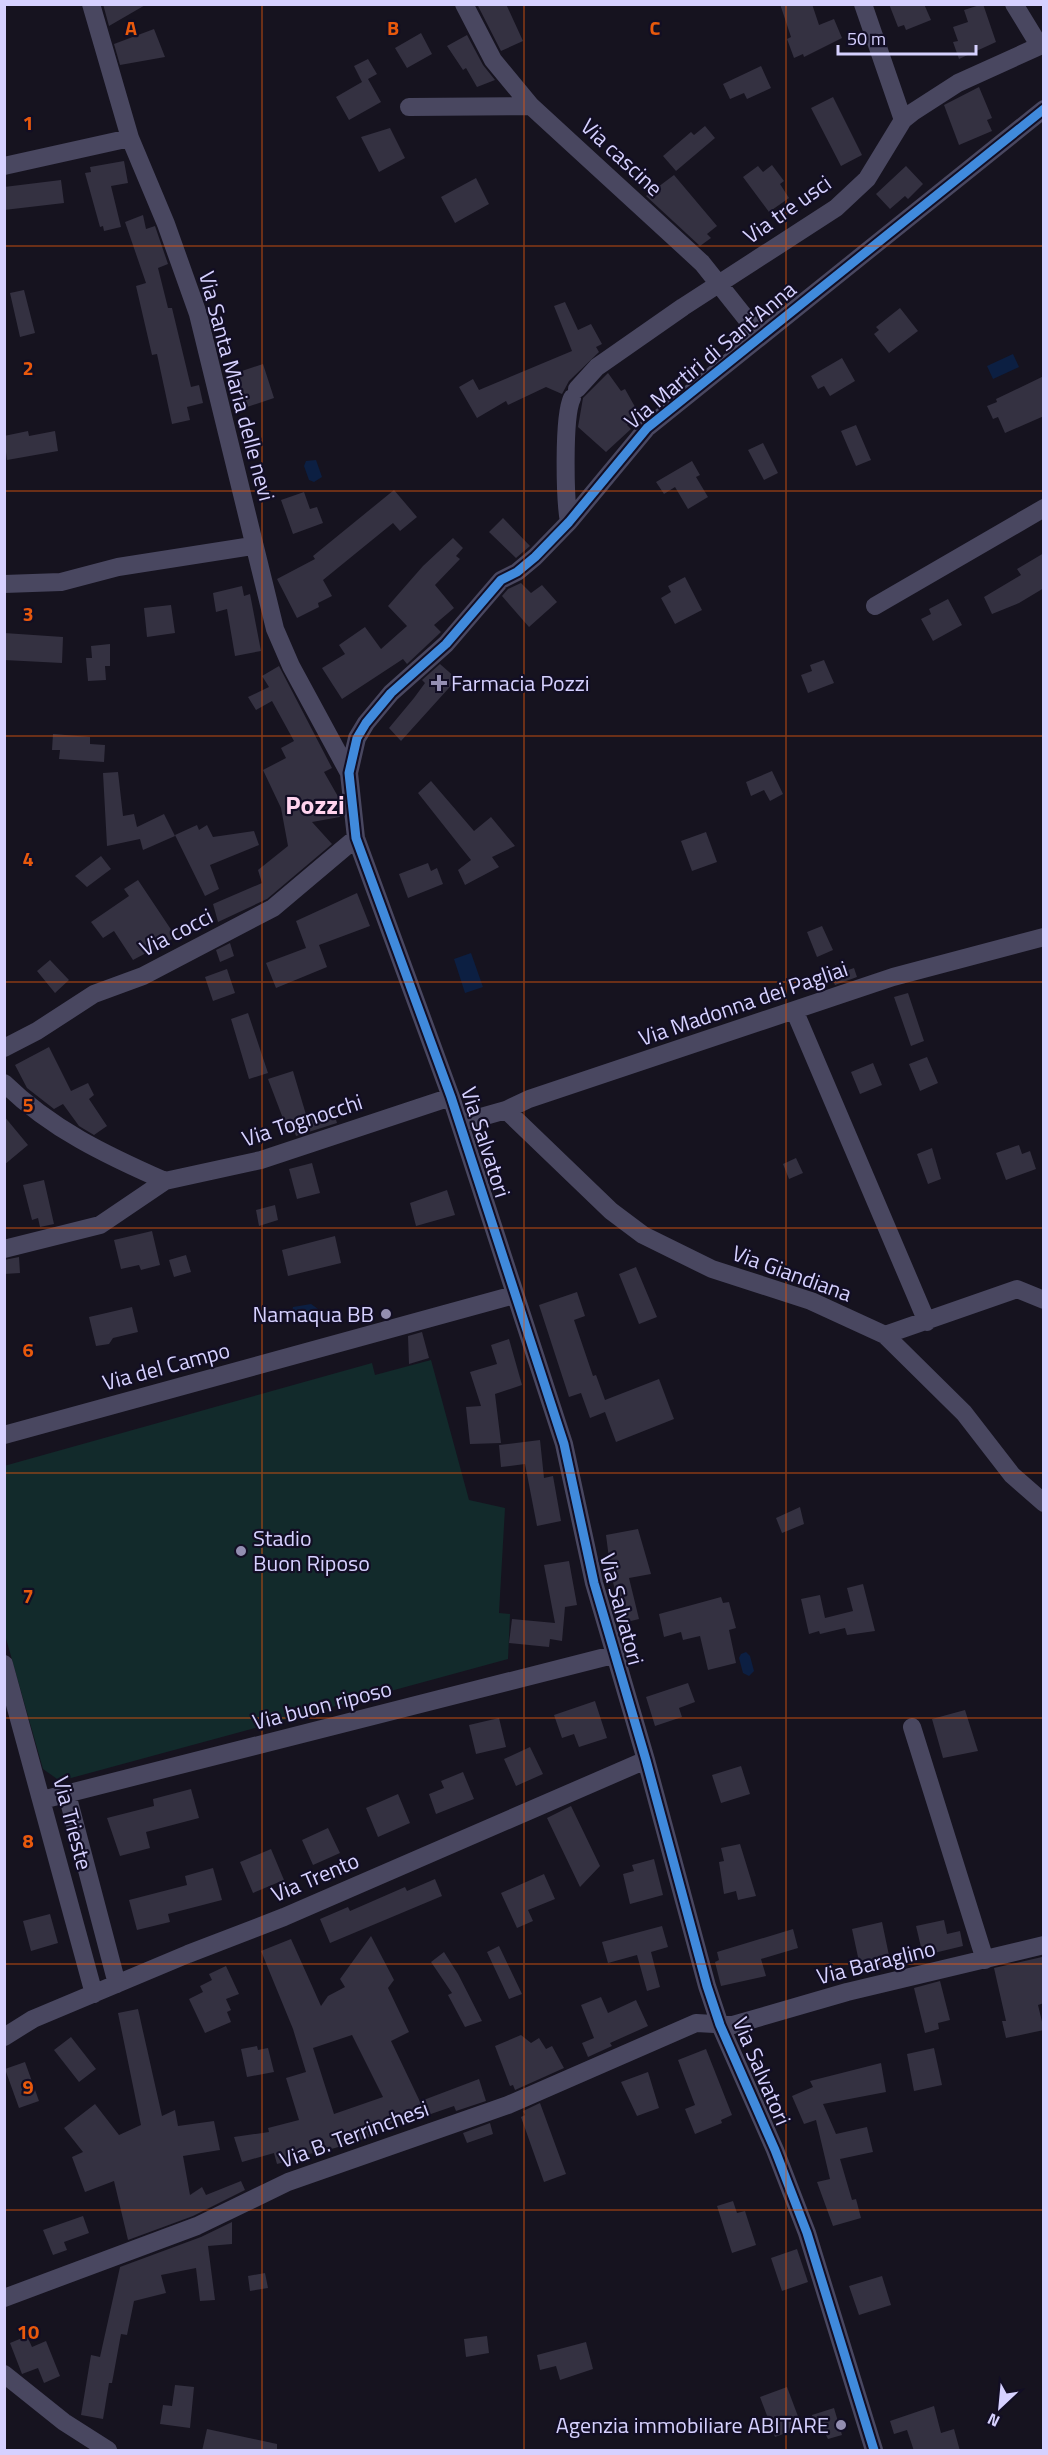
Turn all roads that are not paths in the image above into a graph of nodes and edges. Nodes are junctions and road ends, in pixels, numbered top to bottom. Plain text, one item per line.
1 (91, 4) edge
2 (464, 4) edge
3 (864, 4) edge
4 (1014, 4) edge
5 (1041, 44) edge
6 (531, 106) junction
7 (409, 107) dead end
8 (1044, 109) edge
9 (903, 120) junction
10 (130, 138) junction
11 (4, 166) edge
12 (719, 285) junction
13 (760, 336) junction
14 (1044, 508) edge
15 (569, 522) junction
16 (252, 546) junction
17 (4, 584) edge
18 (875, 606) dead end
19 (350, 773) junction
20 (356, 838) junction
21 (1044, 937) edge
22 (795, 1012) junction
23 (4, 1048) edge
24 (4, 1083) edge
25 (451, 1097) junction
26 (506, 1110) junction
27 (460, 1123) junction
28 (165, 1180) junction
29 (4, 1250) edge
30 (514, 1295) junction
31 (1044, 1300) edge
32 (927, 1322) junction
33 (885, 1335) junction
34 (4, 1435) edge
35 (1044, 1503) edge
36 (614, 1655) junction
37 (4, 1664) edge
38 (912, 1727) dead end
39 (646, 1760) junction
40 (66, 1794) junction
41 (42, 1800) junction
42 (1044, 1945) edge
43 (985, 1960) junction
44 (117, 1984) junction
45 (94, 1994) junction
46 (720, 2025) junction
47 (4, 2037) edge
48 (4, 2298) edge
49 (4, 2374) edge
50 (108, 2451) edge
51 (874, 2451) edge

1 - 10 street, Via Santa Maria delle nevi
2 - 6 street, Via cascine
3 - 9 street
4 - 5 street
5 - 9 street, Via tre usci
6 - 7 street
6 - 12 street, Via cascine
8 - 13 street, Via Martiri di Sant'Anna
9 - 12 street, Via tre usci
10 - 11 street
10 - 16 street, Via Santa Maria delle nevi
12 - 13 street, Via cascine
12 - 15 street, Via tre usci
13 - 15 street, Via Martiri di Sant'Anna
14 - 18 street
15 - 19 street, Via Martiri di Sant'Anna
16 - 17 street
16 - 19 street, Via Santa Maria delle nevi
19 - 20 street, Via Salvatori
20 - 23 street, Via cocci
20 - 25 street, Via Salvatori
21 - 22 street, Via Madonna dei Pagliai
22 - 26 street, Via Madonna dei Pagliai
22 - 32 street
24 - 28 street
25 - 27 street, Via Salvatori
25 - 28 street, Via Tognocchi
26 - 27 street, Via Madonna dei Pagliai
26 - 33 street, Via Giandiana
27 - 30 street, Via Salvatori
28 - 29 street, Via Tognocchi
30 - 34 street, Via del Campo
30 - 36 street, Via Salvatori
31 - 32 street
32 - 33 street
33 - 35 street, Via Giandiana
36 - 39 street, Via Salvatori
36 - 40 street, Via buon riposo
37 - 41 street, Via Trieste
38 - 43 street
39 - 44 street, Via Trento
39 - 46 street, Via Salvatori
40 - 41 street, Via buon riposo
40 - 44 street, Via Trieste
41 - 45 street, Via Trieste
42 - 43 street, Via Baraglino
43 - 46 street, Via Baraglino
44 - 45 street, Via Trento
45 - 47 street, Via Trento
46 - 48 street, Via B. Terrinchesi
46 - 51 street, Via Salvatori
49 - 50 street

